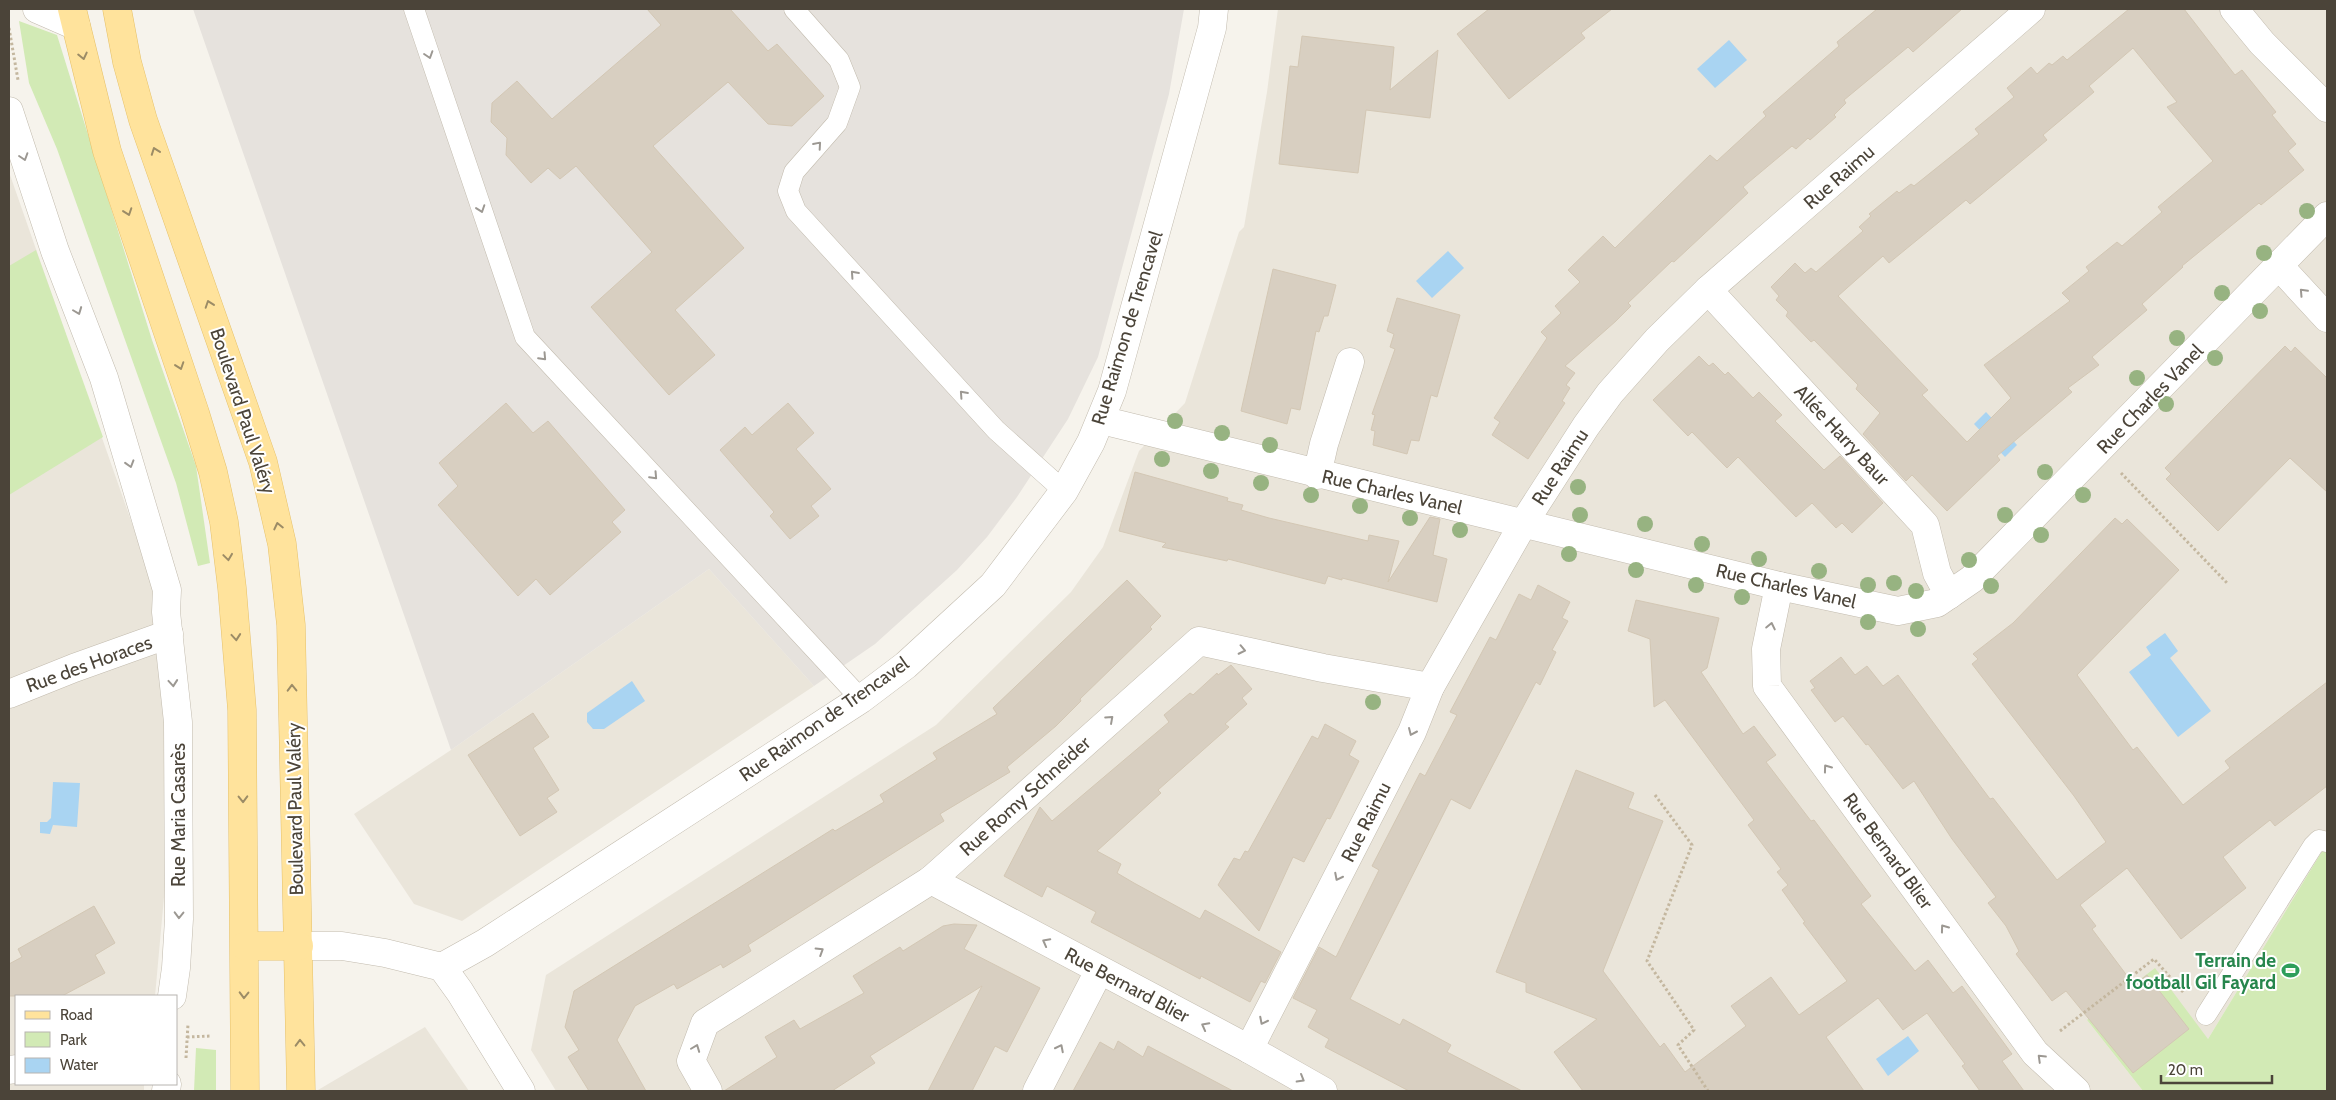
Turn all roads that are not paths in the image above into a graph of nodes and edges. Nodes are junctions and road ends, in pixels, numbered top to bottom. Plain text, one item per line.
1 (37, 9) edge
2 (117, 9) edge
3 (414, 9) edge
4 (794, 9) edge
5 (1214, 9) edge
6 (2031, 9) edge
7 (2234, 9) edge
8 (74, 17) edge
9 (2327, 108) edge
10 (9, 111) edge
11 (2327, 216) edge
12 (2280, 267) junction
13 (1708, 290) junction
14 (2327, 318) edge
15 (1350, 362) dead end
16 (1101, 420) junction
17 (1317, 475) junction
18 (1064, 492) junction
19 (1523, 524) junction
20 (1779, 586) junction
21 (1950, 595) junction
22 (169, 634) junction
23 (1430, 687) junction
24 (9, 694) edge
25 (860, 699) junction
26 (2327, 842) edge
27 (931, 880) junction
28 (245, 946) junction
29 (299, 946) junction
30 (442, 967) junction
31 (1099, 971) junction
32 (172, 995) edge
33 (2206, 1015) road end
34 (1249, 1049) junction
35 (245, 1091) edge
36 (301, 1091) edge
37 (521, 1091) edge
38 (708, 1091) edge
39 (1037, 1091) edge
40 (1322, 1091) edge
41 (2076, 1091) edge

1 - 8 street
29 -> 2 main road, Boulevard Paul Valéry
3 -> 25 lane
18 -> 4 lane
5 - 16 street, Rue Raimon de Trencavel
6 - 13 street, Rue Raimu
7 - 9 street
8 -> 28 main road
10 -> 22 street
11 - 12 street, Rue Charles Vanel
14 -> 12 street
12 - 21 street, Rue Charles Vanel
13 - 19 street, Rue Raimu
13 - 21 street, Allée Harry Baur
15 - 17 street
16 - 17 street, Rue Charles Vanel
16 - 18 street, Rue Raimon de Trencavel
17 - 19 street, Rue Charles Vanel
18 - 25 street, Rue Raimon de Trencavel
19 - 20 street, Rue Charles Vanel
19 - 23 street, Rue Raimu
20 - 21 street, Rue Charles Vanel
41 -> 20 street, Rue Bernard Blier
22 - 24 street, Rue des Horaces
22 -> 32 street, Rue Maria Casarès
27 -> 23 street, Rue Romy Schneider
23 -> 34 street, Rue Raimu
25 - 30 street, Rue Raimon de Trencavel
26 - 33 lane
31 -> 27 street, Rue Bernard Blier
38 -> 27 street, Rue Romy Schneider
28 - 29 main road
28 -> 35 main road
29 - 30 street
36 -> 29 main road, Boulevard Paul Valéry
30 - 37 street
34 -> 31 street, Rue Bernard Blier
39 -> 31 street
34 -> 40 street, Rue Bernard Blier

